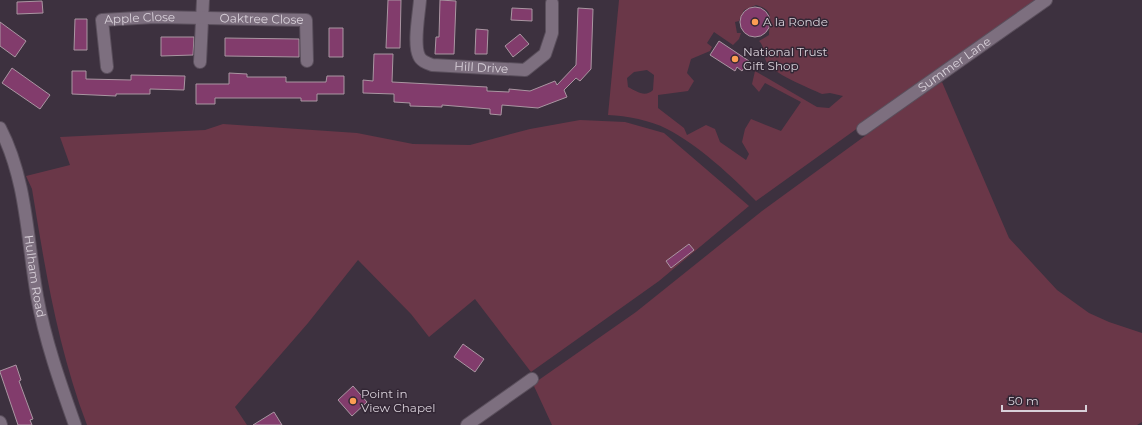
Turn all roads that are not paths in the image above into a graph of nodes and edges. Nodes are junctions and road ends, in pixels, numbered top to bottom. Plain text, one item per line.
1 (203, 0) edge
2 (420, 0) edge
3 (1046, 0) edge
4 (552, 3) dead end
5 (201, 19) junction
6 (307, 61) dead end
7 (200, 62) dead end
8 (107, 67) dead end
9 (0, 128) edge
10 (863, 130) dead end
11 (532, 379) dead end
12 (75, 425) edge
13 (467, 425) edge

1 - 5 street
2 - 4 street, Hill Drive
3 - 10 street, Summer Lane
5 - 6 street, Oaktree Close
5 - 7 street
5 - 8 street, Apple Close
9 - 12 street, Hulham Road
11 - 13 street

